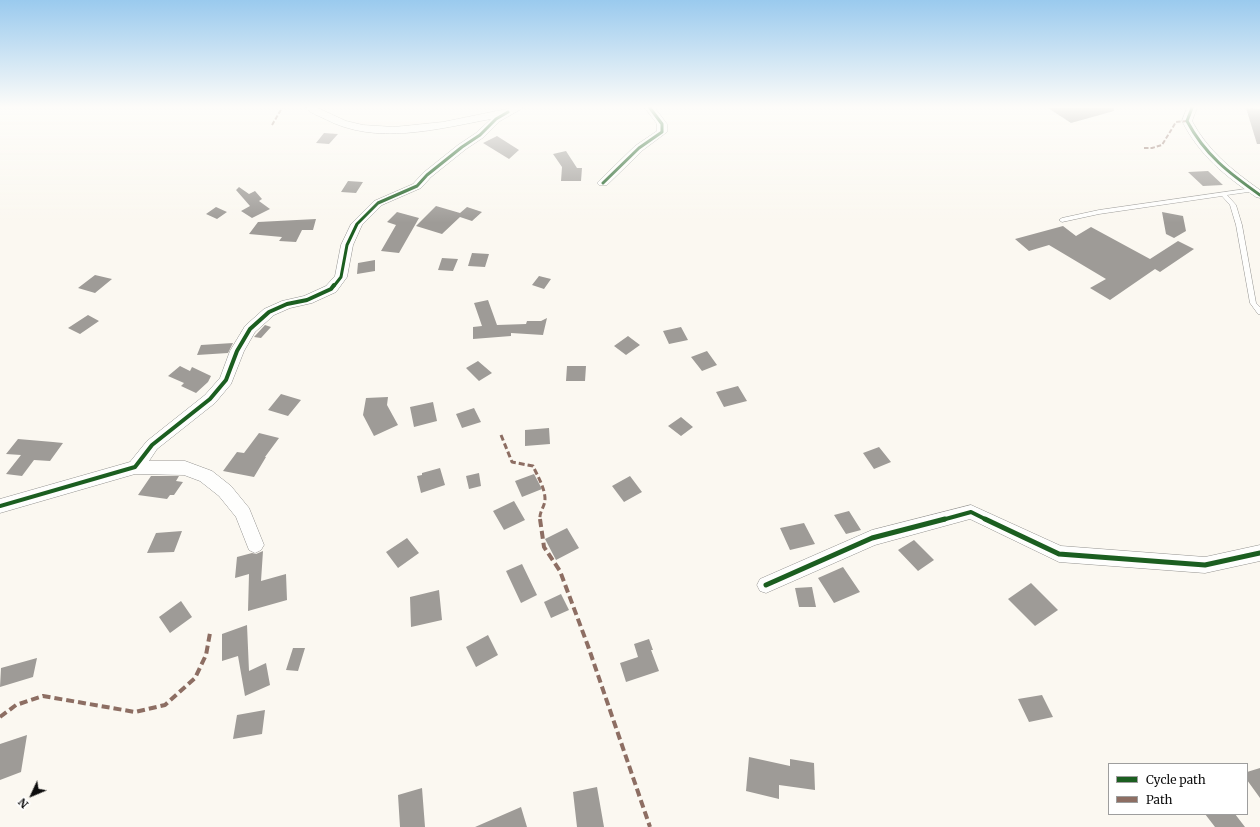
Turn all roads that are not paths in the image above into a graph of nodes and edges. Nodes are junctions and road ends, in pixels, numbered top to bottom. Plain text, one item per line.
1 (465, 147) edge
2 (641, 147) edge
3 (1202, 147) edge
4 (603, 183) dead end
5 (1256, 193) edge
6 (1223, 194) junction
7 (1062, 220) dead end
8 (1260, 312) edge
9 (135, 467) junction
10 (0, 506) edge
11 (255, 545) dead end
12 (1260, 552) edge
13 (766, 585) dead end

1 - 9 street
2 - 4 street
3 - 5 street
5 - 6 lane
6 - 7 lane
6 - 8 lane
9 - 10 street
9 - 11 street
12 - 13 street

